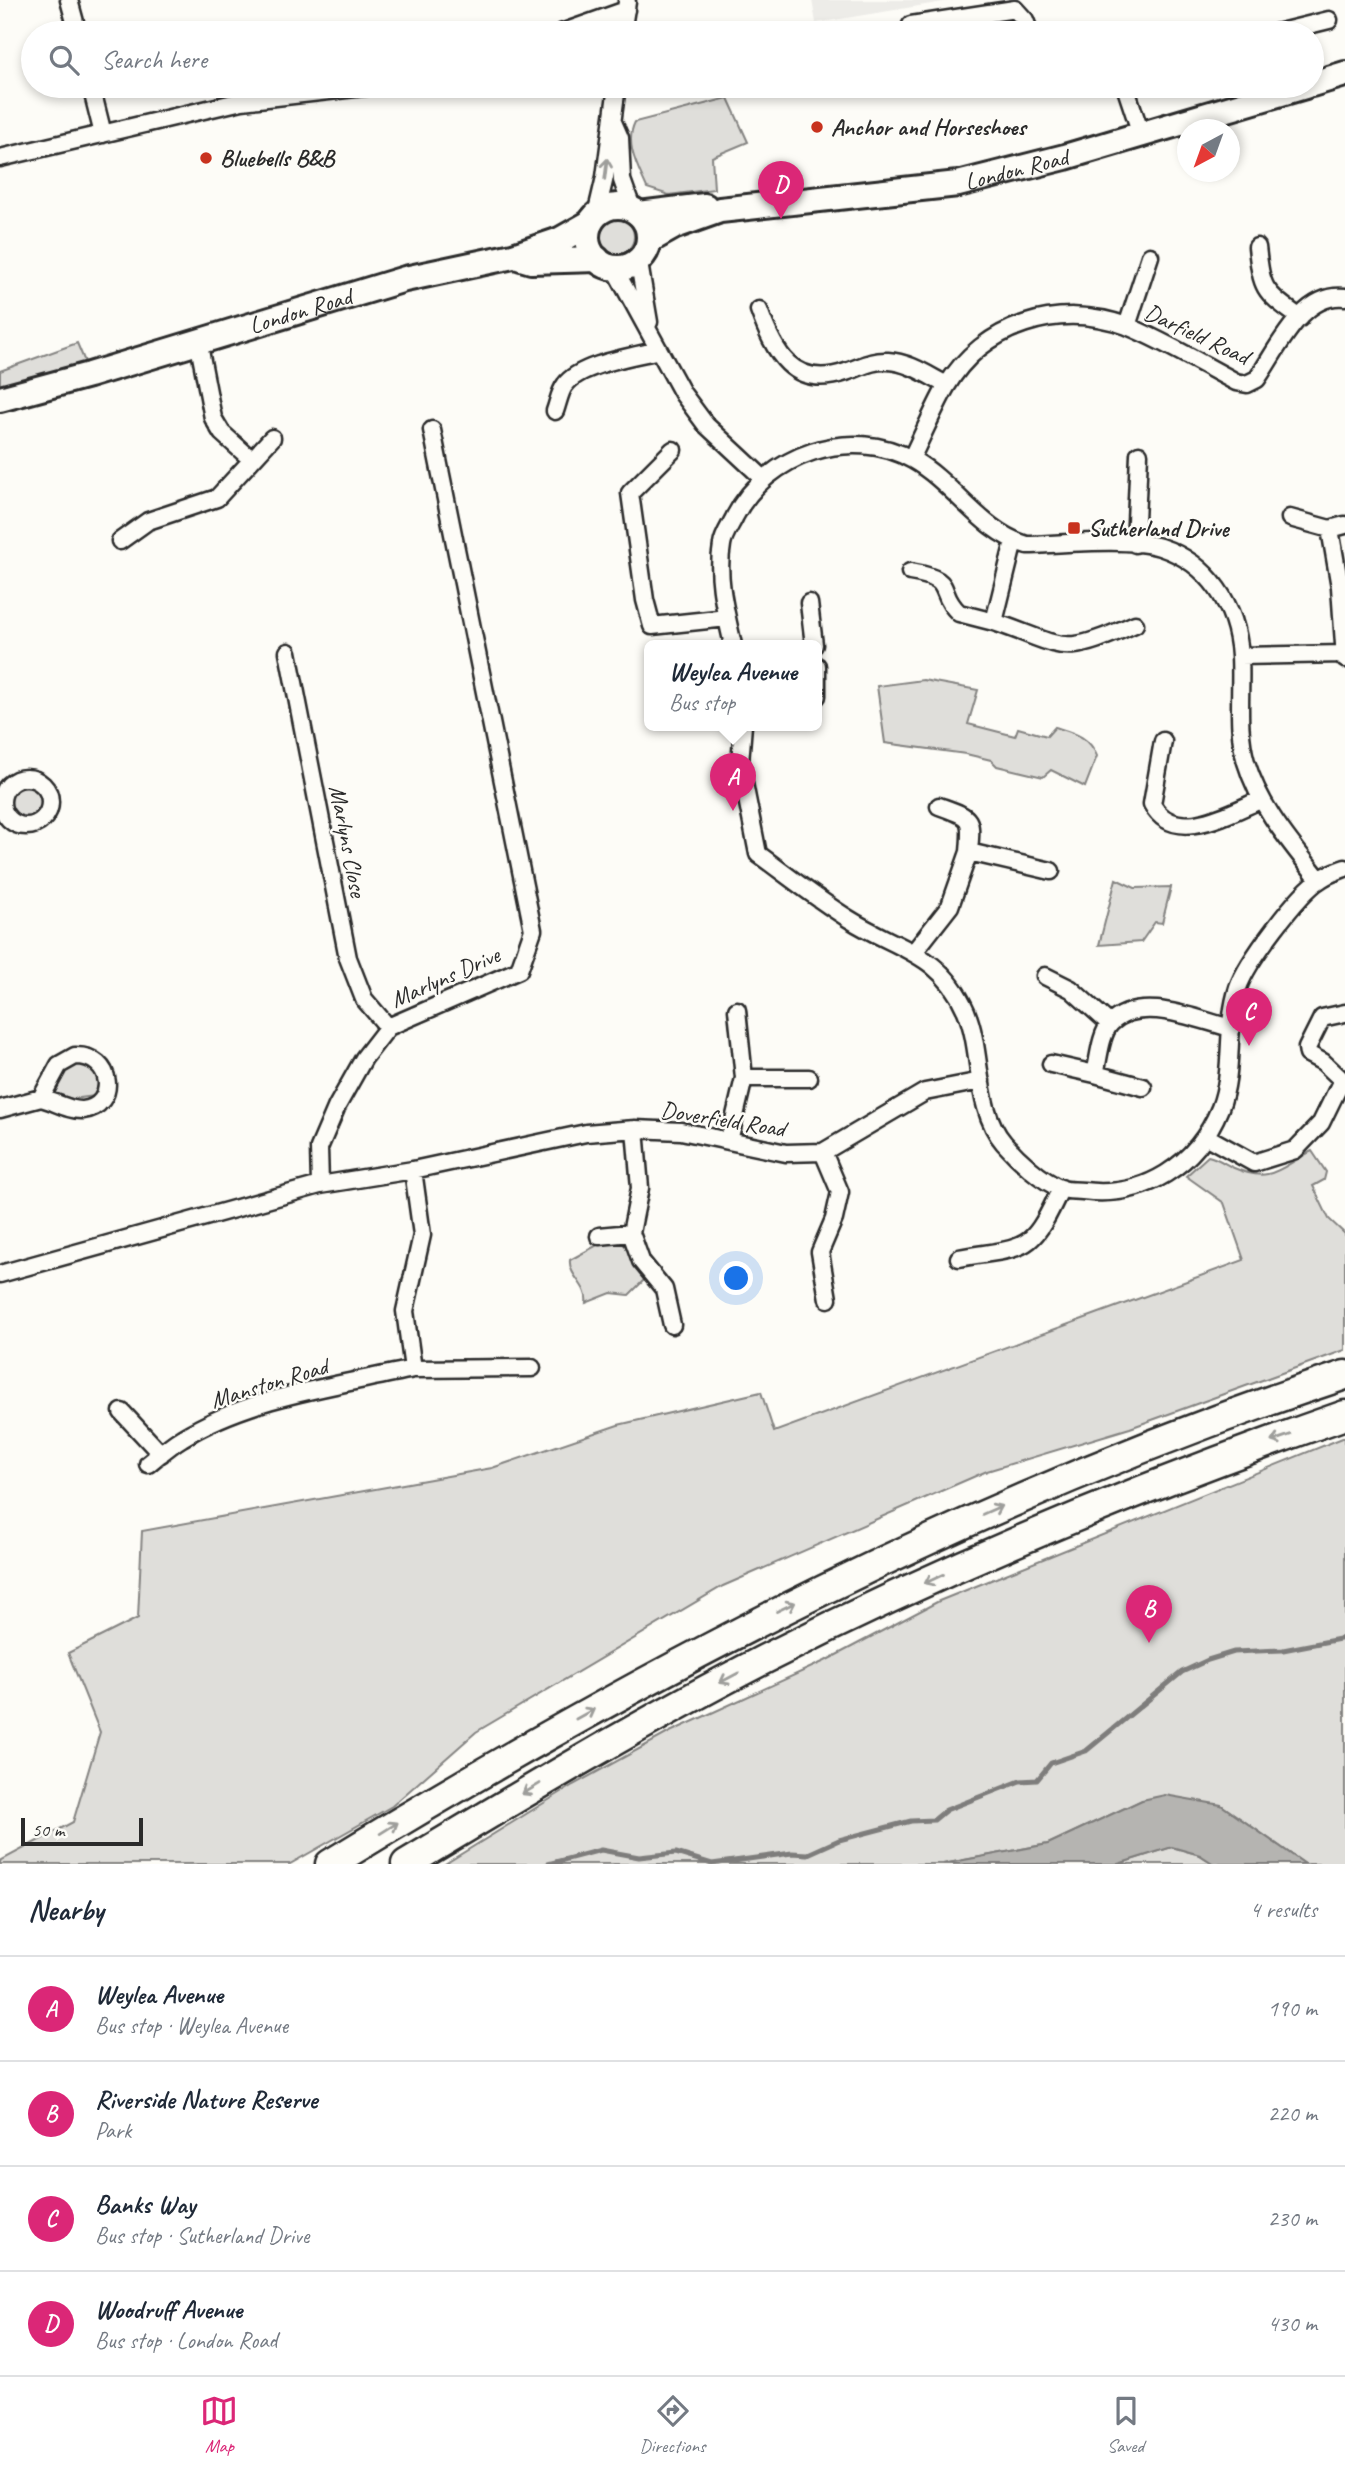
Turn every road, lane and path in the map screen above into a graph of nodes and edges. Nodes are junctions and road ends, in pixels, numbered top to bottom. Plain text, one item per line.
1 (69, 0) edge
2 (627, 5) edge
3 (1329, 20) dead end
4 (75, 21) edge
5 (589, 21) edge
6 (932, 21) edge
7 (1026, 21) edge
8 (1324, 21) edge
9 (1345, 74) edge
10 (1324, 80) edge
11 (94, 98) edge
12 (268, 98) edge
13 (616, 98) edge
14 (1129, 98) edge
15 (1264, 98) edge
16 (613, 122) junction
17 (103, 134) junction
18 (1141, 134) junction
19 (0, 158) edge
20 (720, 210) junction
21 (635, 211) junction
22 (593, 219) junction
23 (650, 240) junction
24 (1256, 247) dead end
25 (513, 256) junction
26 (1150, 256) dead end
27 (639, 263) junction
28 (605, 264) junction
29 (1345, 297) edge
30 (759, 310) dead end
31 (1300, 317) junction
32 (1127, 326) junction
33 (650, 331) junction
34 (198, 340) junction
35 (659, 350) junction
36 (89, 375) junction
37 (947, 386) junction
38 (0, 399) edge
39 (555, 411) dead end
40 (0, 412) edge
41 (432, 430) dead end
42 (272, 438) dead end
43 (673, 450) dead end
44 (1139, 454) dead end
45 (911, 459) junction
46 (252, 460) junction
47 (764, 479) junction
48 (1290, 518) dead end
49 (1338, 527) edge
50 (120, 541) dead end
51 (1014, 541) junction
52 (1135, 544) junction
53 (910, 572) dead end
54 (809, 603) dead end
55 (727, 618) junction
56 (994, 622) junction
57 (1135, 624) dead end
58 (732, 640) edge
59 (813, 640) edge
60 (288, 652) dead end
61 (1240, 656) junction
62 (1345, 656) edge
63 (743, 731) edge
64 (1163, 741) dead end
65 (1260, 800) junction
66 (939, 806) dead end
67 (969, 852) junction
68 (1345, 868) edge
69 (1051, 870) dead end
70 (1319, 879) junction
71 (914, 952) junction
72 (1045, 976) dead end
73 (737, 1010) dead end
74 (1345, 1013) edge
75 (1110, 1024) junction
76 (388, 1027) junction
77 (1231, 1028) junction
78 (1051, 1064) dead end
79 (1095, 1074) junction
80 (744, 1078) junction
81 (809, 1078) dead end
82 (981, 1081) junction
83 (1344, 1081) edge
84 (1143, 1087) dead end
85 (41, 1098) dead end
86 (0, 1109) edge
87 (635, 1129) junction
88 (1206, 1137) junction
89 (729, 1141) junction
90 (823, 1152) junction
91 (413, 1170) junction
92 (320, 1185) junction
93 (1061, 1188) junction
94 (631, 1233) junction
95 (599, 1236) dead end
96 (959, 1258) dead end
97 (0, 1274) edge
98 (828, 1299) dead end
99 (672, 1325) dead end
100 (532, 1368) dead end
101 (413, 1369) junction
102 (1345, 1375) edge
103 (122, 1412) dead end
104 (1345, 1415) edge
105 (330, 1864) edge
106 (406, 1864) edge

1 - 4 street
2 - 5 street
3 - 8 street
6 - 7 street
9 - 10 main road
11 - 17 street
12 - 17 street
13 - 16 street
14 - 18 street
15 - 18 main road, London Road
16 - 21 street
22 -> 16 street
17 - 19 street
18 - 20 main road, London Road
20 - 21 main road, London Road
20 - 23 main road, London Road
21 - 22 main road
21 - 23 main road
22 - 25 main road, London Road
22 - 28 main road
23 - 27 main road
24 - 31 street
25 - 28 main road, London Road
25 - 34 main road, London Road
26 - 32 street, Darfield Road
27 - 28 main road
27 - 33 street
28 - 33 street
29 - 31 street, Darfield Road
30 - 37 street
31 - 32 street, Darfield Road
32 - 37 street, Darfield Road
33 - 35 street
34 - 36 main road, London Road
34 - 46 street
35 - 39 street
35 - 47 street
36 - 38 main road, London Road
36 - 40 main road, London Road
37 - 45 street, Darfield Road
41 - 76 street, Marlyns Drive
42 - 46 street
43 - 55 street
44 - 52 street
45 - 47 street
45 - 51 street
46 - 50 street
47 - 55 street
48 - 49 street
49 - 62 street
51 - 52 street
51 - 56 street
52 - 61 street
53 - 56 street
54 - 59 street
55 - 58 street
56 - 57 street
60 - 76 street, Marlyns Close
61 - 62 street
61 - 65 street
63 - 71 street
64 - 65 street
65 - 70 street
66 - 67 street
67 - 69 street
67 - 71 street
68 - 70 street
70 - 77 street
71 - 82 street
72 - 75 street
73 - 80 street
74 - 83 street
75 - 77 street
75 - 79 street
76 - 92 street, Marlyns Drive
77 - 88 street
78 - 79 street
79 - 84 street
80 - 81 street
80 - 89 street
82 - 90 street, Doverfield Road
82 - 93 street
83 - 88 street
85 - 86 street
87 - 89 street, Doverfield Road
87 - 91 street, Doverfield Road
87 - 94 street
88 - 93 street
89 - 90 street, Doverfield Road
90 - 98 street
91 - 92 street, Doverfield Road
91 - 101 street
92 - 97 street
93 - 96 street
94 - 95 street
94 - 99 street
100 - 101 street, Manston Road
101 - 103 street, Manston Road
105 -> 102 highway
104 -> 106 highway

